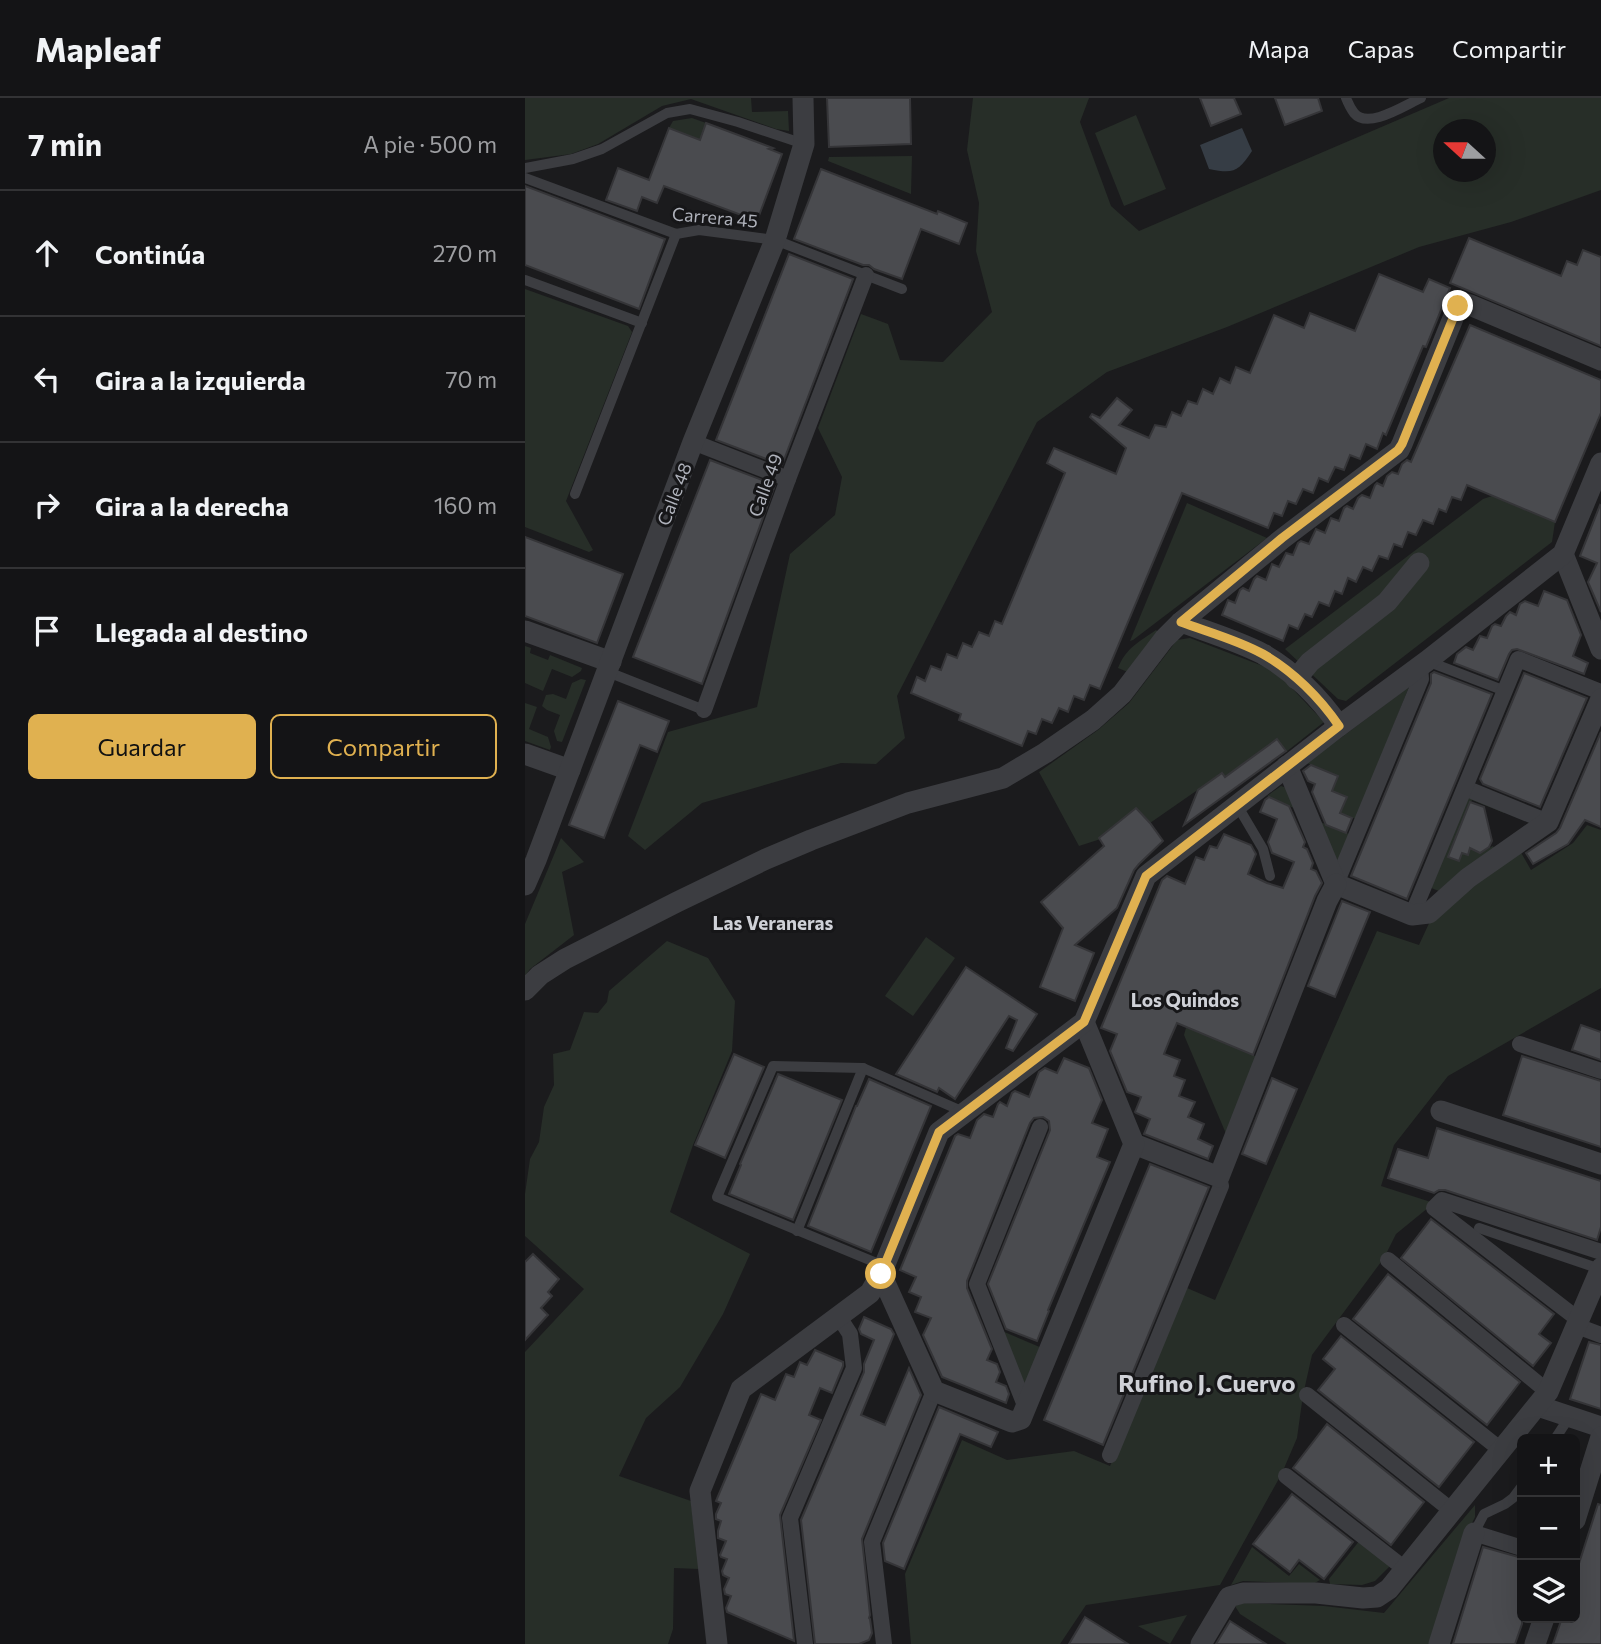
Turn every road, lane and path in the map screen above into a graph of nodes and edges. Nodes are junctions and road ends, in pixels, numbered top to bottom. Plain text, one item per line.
1 (803, 98) edge
2 (1346, 98) edge
3 (1421, 98) edge
4 (804, 144) junction
5 (525, 168) edge
6 (525, 178) edge
7 (675, 234) junction
8 (775, 240) junction
9 (866, 275) junction
10 (525, 280) edge
11 (902, 289) dead end
12 (642, 323) junction
13 (1601, 360) edge
14 (693, 442) junction
15 (1601, 463) edge
16 (788, 479) junction
17 (576, 494) dead end
18 (1563, 554) junction
19 (1419, 563) dead end
20 (1181, 622) junction
21 (525, 631) edge
22 (1601, 649) edge
23 (1424, 664) junction
24 (610, 667) junction
25 (1296, 679) junction
26 (1505, 691) junction
27 (1601, 692) edge
28 (1601, 699) edge
29 (704, 710) joint
30 (1339, 726) junction
31 (525, 754) edge
32 (1287, 766) junction
33 (570, 770) junction
34 (1465, 788) junction
35 (1237, 805) junction
36 (1548, 822) junction
37 (1271, 876) dead end
38 (1336, 884) junction
39 (525, 885) edge
40 (1412, 915) junction
41 (525, 990) edge
42 (1084, 1022) junction
43 (1520, 1044) dead end
44 (863, 1068) junction
45 (1601, 1072) edge
46 (1441, 1111) dead end
47 (964, 1112) junction
48 (1040, 1127) dead end
49 (1134, 1144) junction
50 (1601, 1164) edge
51 (1219, 1177) junction
52 (1479, 1228) dead end
53 (797, 1231) junction
54 (1388, 1260) dead end
55 (1601, 1263) edge
56 (883, 1270) junction
57 (839, 1317) junction
58 (1578, 1323) junction
59 (1344, 1325) dead end
60 (1601, 1335) edge
61 (934, 1391) junction
62 (1307, 1395) dead end
63 (1543, 1399) junction
64 (1026, 1408) junction
65 (1570, 1416) junction
66 (1601, 1427) edge
67 (1558, 1434) edge
68 (1601, 1437) edge
69 (1501, 1450) junction
70 (1110, 1455) dead end
71 (1286, 1476) dead end
72 (1517, 1492) edge
73 (1580, 1504) edge
74 (1451, 1510) junction
75 (1474, 1533) junction
76 (1517, 1546) edge
77 (1405, 1569) junction
78 (1542, 1623) edge
79 (717, 1644) edge
80 (805, 1644) edge
81 (884, 1644) edge
82 (1201, 1644) edge
83 (1439, 1644) edge
84 (1535, 1644) edge

1 - 4 street, Calle 48
2 - 3 lane
4 - 5 lane
4 - 8 street, Calle 48
6 - 7 lane, Carrera 45
7 - 8 lane, Carrera 45
7 - 12 lane
8 - 9 lane, Carrera 45
8 - 14 street, Calle 48
9 - 11 lane, Carrera 45
9 - 16 street, Calle 49
10 - 12 lane
12 - 17 lane
13 - 20 street
14 - 16 street
14 - 24 street, Calle 48
15 - 18 street
16 - 29 street, Calle 49
18 - 22 street
18 - 23 street
19 - 25 street
20 - 25 street
20 - 41 street
21 - 24 street
23 - 26 lane
23 - 30 street
23 - 38 street
24 - 29 lane
24 - 33 street, Calle 48
25 - 30 street
26 - 27 street
26 - 34 street
28 - 36 street
30 - 32 street
31 - 33 street
32 - 35 street
32 - 38 street
33 - 39 street, Calle 48
34 - 36 street
34 - 40 street
35 - 37 lane
35 - 42 street
36 - 40 street
38 - 40 street
38 - 51 street
42 - 47 street
42 - 49 street
43 - 45 street
44 - 47 lane
44 - 53 lane
44 - 53 lane
46 - 50 street
47 - 56 street
48 - 64 street
49 - 51 street
49 - 64 street
51 - 70 street
52 - 55 lane
53 - 56 lane
54 - 63 street
55 - 58 street
55 - 58 street
56 - 57 street
56 - 61 street
57 - 79 street
57 - 80 street
58 - 60 street
58 - 63 street
59 - 69 street
61 - 64 street
61 - 81 street
62 - 74 street
63 - 65 street
63 - 69 street
65 - 66 street
65 - 67 lane
68 - 73 street
69 - 74 street
71 - 77 street
72 - 75 lane
74 - 77 street
75 - 76 street
75 - 83 street
77 - 82 street
78 - 84 street

